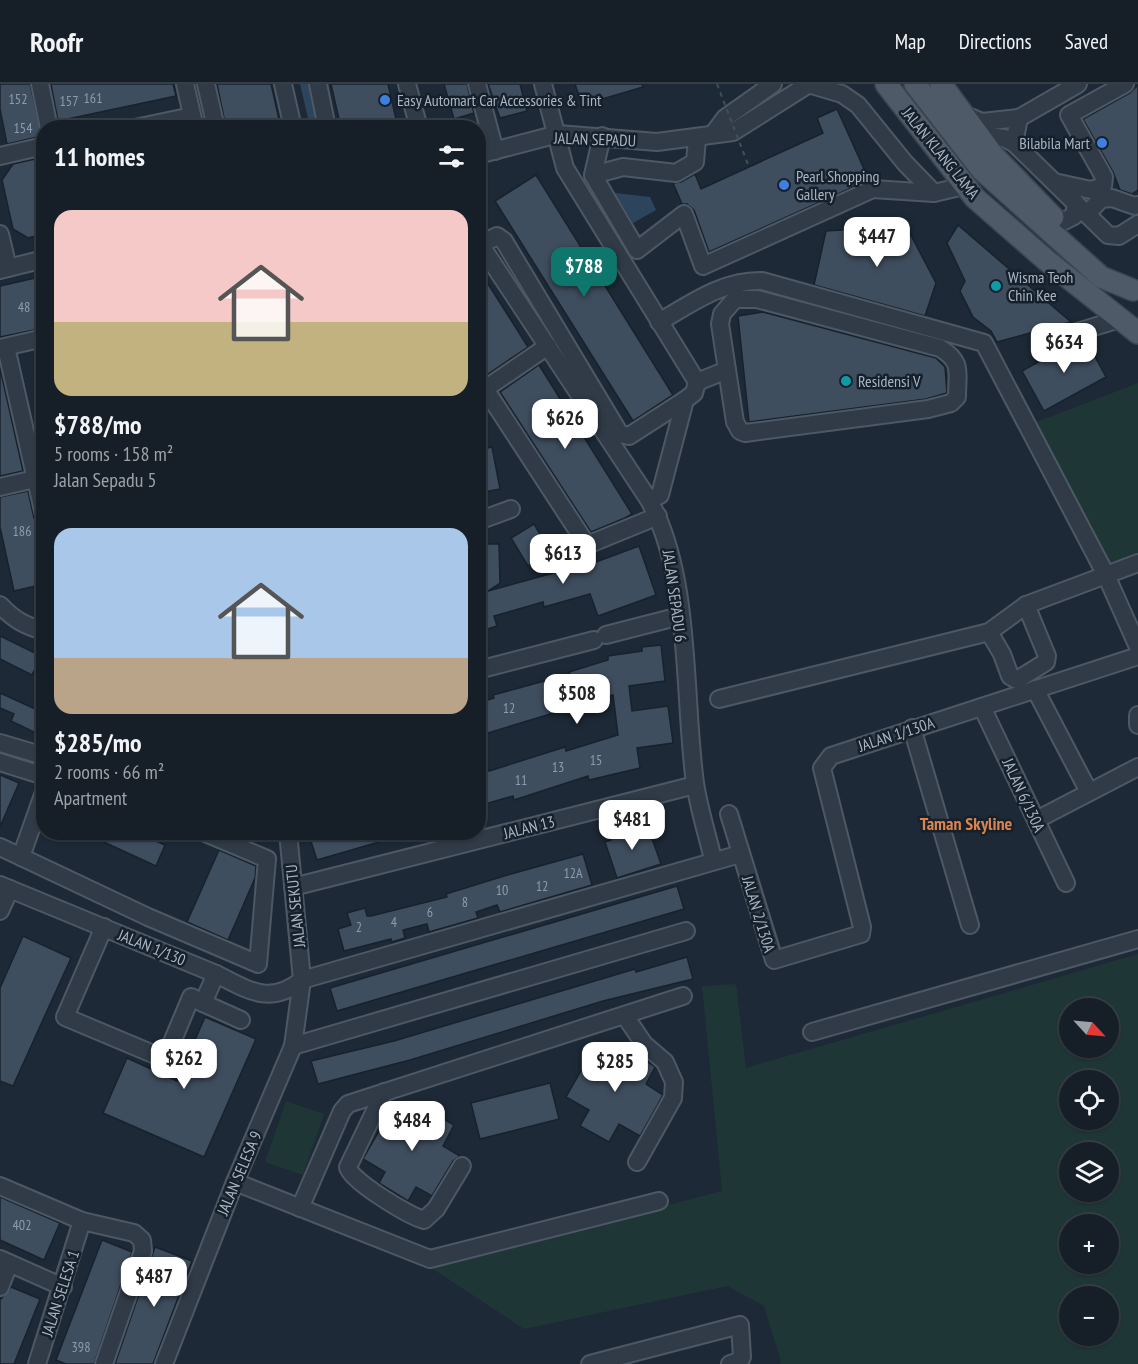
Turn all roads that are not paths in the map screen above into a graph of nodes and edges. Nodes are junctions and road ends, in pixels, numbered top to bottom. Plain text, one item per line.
1 (40, 84) edge
2 (185, 84) edge
3 (206, 84) edge
4 (283, 84) edge
5 (318, 84) edge
6 (407, 84) edge
7 (477, 84) edge
8 (543, 84) edge
9 (773, 84) edge
10 (809, 84) edge
11 (886, 84) edge
12 (915, 84) edge
13 (941, 84) edge
14 (1078, 84) edge
15 (1125, 84) edge
16 (1059, 95) junction
17 (963, 113) junction
18 (1069, 115) junction
19 (1019, 118) junction
20 (47, 120) edge
21 (193, 120) edge
22 (214, 120) edge
23 (291, 120) edge
24 (325, 120) edge
25 (417, 120) edge
26 (558, 134) junction
27 (979, 135) junction
28 (602, 136) junction
29 (705, 136) junction
30 (1014, 143) junction
31 (36, 149) edge
32 (495, 151) junction
33 (486, 153) edge
34 (0, 156) edge
35 (593, 175) junction
36 (1050, 181) junction
37 (963, 186) junction
38 (1108, 192) junction
39 (934, 193) junction
40 (1138, 205) edge
41 (1082, 208) junction
42 (1051, 216) junction
43 (1138, 224) edge
44 (0, 234) edge
45 (486, 240) edge
46 (486, 253) edge
47 (36, 262) edge
48 (4, 269) edge
49 (1136, 292) edge
50 (1120, 319) junction
51 (659, 322) junction
52 (1138, 333) edge
53 (1064, 336) dead end
54 (36, 340) edge
55 (548, 346) junction
56 (3, 347) edge
57 (727, 370) junction
58 (486, 381) edge
59 (697, 382) junction
60 (486, 389) edge
61 (685, 400) junction
62 (35, 479) junction
63 (36, 483) edge
64 (0, 487) edge
65 (649, 500) junction
66 (511, 509) dead end
67 (658, 516) junction
68 (486, 518) edge
69 (1138, 563) edge
70 (1106, 575) junction
71 (0, 605) edge
72 (1026, 605) junction
73 (680, 616) junction
74 (36, 628) edge
75 (989, 632) junction
76 (1138, 646) edge
77 (1138, 656) edge
78 (486, 668) edge
79 (1035, 689) junction
80 (719, 699) dead end
81 (982, 707) junction
82 (1138, 716) edge
83 (1138, 725) edge
84 (912, 728) junction
85 (0, 743) edge
86 (36, 754) edge
87 (0, 762) edge
88 (1138, 767) edge
89 (36, 773) edge
90 (695, 784) junction
91 (1089, 792) junction
92 (729, 814) dead end
93 (36, 815) edge
94 (1044, 816) dead end
95 (486, 838) edge
96 (222, 840) edge
97 (289, 840) edge
98 (476, 840) edge
99 (0, 847) edge
100 (740, 854) junction
101 (21, 857) junction
102 (713, 859) junction
103 (1066, 883) dead end
104 (5, 887) edge
105 (293, 887) junction
106 (0, 911) edge
107 (148, 917) junction
108 (970, 925) dead end
109 (104, 927) junction
110 (686, 932) dead end
111 (861, 934) joint
112 (1138, 939) edge
113 (139, 942) junction
114 (216, 974) junction
115 (302, 980) junction
116 (683, 996) dead end
117 (203, 1002) junction
118 (625, 1016) junction
119 (241, 1020) dead end
120 (812, 1032) dead end
121 (293, 1046) junction
122 (384, 1092) junction
123 (637, 1162) dead end
124 (462, 1166) dead end
125 (235, 1182) junction
126 (0, 1186) edge
127 (659, 1201) dead end
128 (300, 1208) junction
129 (82, 1221) junction
130 (5, 1262) edge
131 (0, 1287) edge
132 (63, 1287) junction
133 (38, 1364) edge
134 (104, 1364) edge
135 (164, 1364) edge
136 (590, 1364) edge
137 (730, 1364) edge

1 - 20 street
2 - 21 street
3 - 22 street
4 - 23 street
5 - 24 street
6 - 25 street
7 - 32 street
8 - 26 street
9 - 29 street
10 - 29 street, JALAN SEPADU
10 - 39 street
11 - 37 main road, JALAN KLANG LAMA
12 - 49 main road
13 - 17 main road
14 - 16 street
15 - 18 street
16 - 18 street
16 - 19 street
17 - 19 street
17 - 27 main road
18 - 38 street
19 - 30 street
26 - 28 street, JALAN SEPADU
26 - 32 street, JALAN SEPADU
26 - 51 street
27 - 30 street
27 - 42 main road
28 - 29 street, JALAN SEPADU
28 - 35 street
29 - 35 street
30 - 36 street
31 - 34 street
32 - 33 street, JALAN SEPADU
35 - 39 street
36 - 38 street
36 - 41 street
37 - 39 street
37 - 50 main road, JALAN KLANG LAMA
38 - 40 street
38 - 41 street
41 - 42 street
41 - 43 street
42 - 49 main road
44 - 48 street
45 - 61 street
46 - 55 street, JALAN SEPADU 6
47 - 48 street
50 - 52 main road, JALAN KLANG LAMA
50 - 53 street
51 - 59 street
51 - 70 street
54 - 56 street
55 - 58 street
55 - 65 street, JALAN SEPADU 6
56 - 62 street
57 - 57 street
57 - 59 street
59 - 61 street
60 - 67 street
61 - 65 street
62 - 63 street
62 - 64 street
65 - 67 street, JALAN SEPADU 6
66 - 68 street
67 - 73 street, JALAN SEPADU 6
69 - 70 street
70 - 72 street
70 - 76 street
71 - 74 street
72 - 75 street
72 - 75 street
73 - 78 street
73 - 90 street, JALAN SEPADU 6
75 - 80 street
77 - 79 street, JALAN 1/130A
79 - 81 street, JALAN 1/130A
79 - 91 street
81 - 84 street, JALAN 1/130A
81 - 103 street, JALAN 6/130A
82 - 83 street
84 - 108 street
84 - 111 street, JALAN 1/130A
85 - 86 street
87 - 89 street
88 - 91 street
90 - 95 street, JALAN 13
90 - 102 street, JALAN SEPADU 6
91 - 94 street
92 - 100 street, JALAN 2/130A
93 - 101 street
96 - 107 street
97 - 105 street, JALAN SEKUTU
98 - 105 street, JALAN 13
99 - 101 street
100 - 102 street, JALAN 1/130
100 - 111 street, JALAN 2/130A
101 - 107 street
102 - 115 street, JALAN 1/130
104 - 106 street
104 - 109 street, JALAN 1/130
105 - 115 street, JALAN SEKUTU
107 - 113 street
109 - 113 street, JALAN 1/130
109 - 117 street
110 - 121 street
112 - 120 street
113 - 114 street, JALAN 1/130
114 - 115 street, JALAN 1/130
114 - 117 street
115 - 121 street, JALAN SELESA 9
116 - 118 street
117 - 119 street
118 - 122 street
118 - 123 street
121 - 125 street, JALAN SELESA 9
122 - 124 street
122 - 128 street
125 - 128 street
125 - 135 street, JALAN SELESA 9
126 - 129 street
127 - 128 street
129 - 132 street, JALAN SELESA 1
129 - 134 street
130 - 131 street
130 - 132 street
132 - 133 street, JALAN SELESA 1
136 - 137 street

